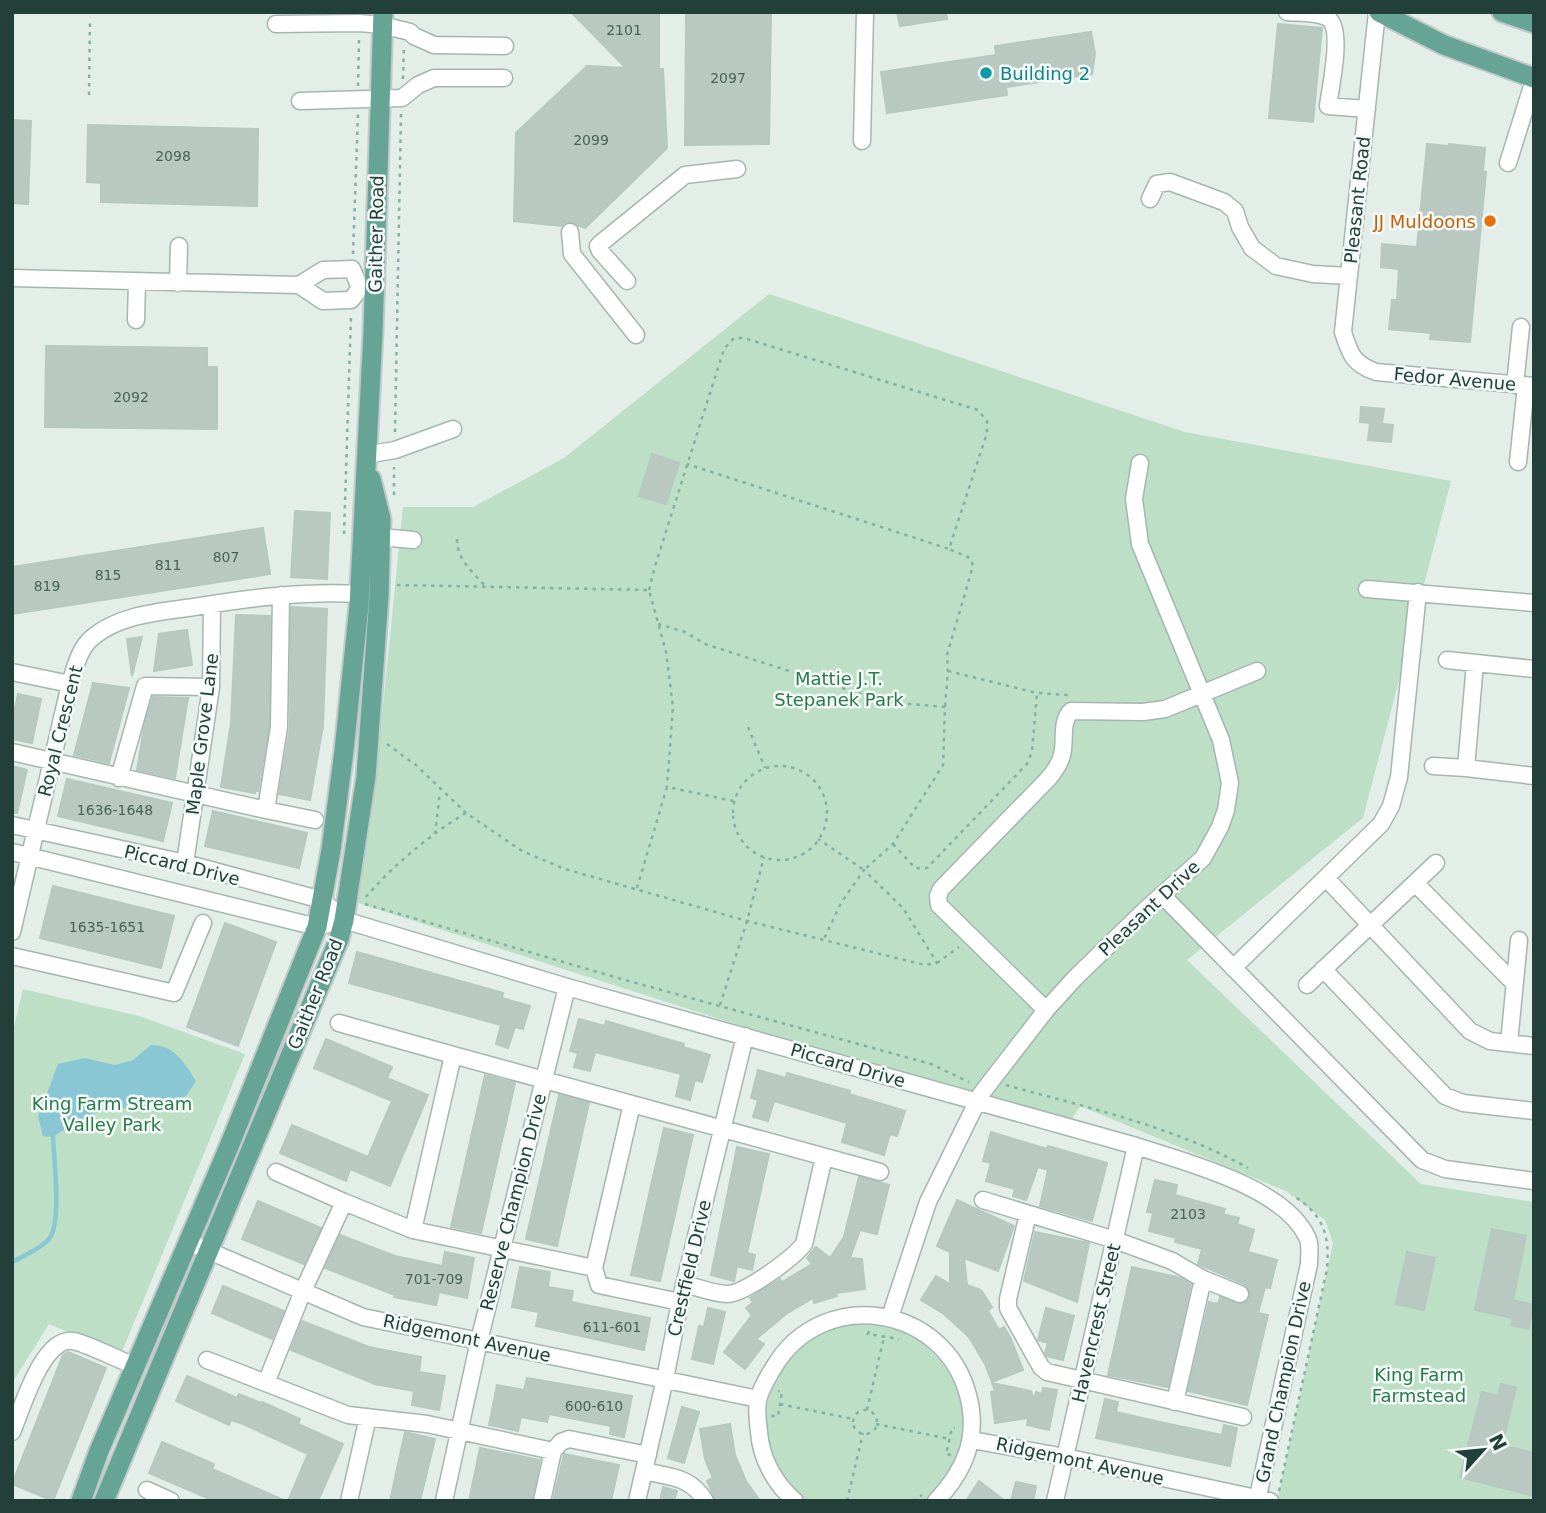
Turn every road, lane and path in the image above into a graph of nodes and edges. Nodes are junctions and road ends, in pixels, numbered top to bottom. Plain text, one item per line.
1 (865, 12) edge
2 (1287, 12) edge
3 (1378, 12) edge
4 (1502, 12) edge
5 (382, 18) edge
6 (90, 20) dead end
7 (359, 23) junction
8 (1534, 23) edge
9 (276, 24) dead end
10 (505, 46) dead end
11 (404, 47) dead end
12 (504, 78) dead end
13 (1534, 79) edge
14 (89, 95) dead end
15 (402, 97) junction
16 (379, 99) junction
17 (358, 100) junction
18 (300, 101) dead end
19 (1367, 109) junction
20 (1527, 128) edge
21 (862, 141) dead end
22 (1508, 163) dead end
23 (737, 169) dead end
24 (1150, 199) dead end
25 (570, 232) dead end
26 (179, 246) dead end
27 (352, 269) junction
28 (1349, 276) junction
29 (12, 278) edge
30 (627, 281) dead end
31 (137, 282) junction
32 (178, 282) junction
33 (299, 285) junction
34 (362, 292) junction
35 (136, 320) dead end
36 (1521, 327) dead end
37 (636, 335) dead end
38 (1376, 372) joint
39 (1525, 386) edge
40 (453, 429) dead end
41 (395, 450) junction
42 (365, 455) junction
43 (1518, 462) dead end
44 (1140, 463) dead end
45 (687, 464) junction
46 (394, 496) dead end
47 (344, 539) dead end
48 (457, 539) dead end
49 (412, 540) dead end
50 (381, 542) junction
51 (949, 549) junction
52 (391, 585) dead end
53 (485, 586) junction
54 (1367, 589) dead end
55 (649, 590) junction
56 (1418, 592) junction
57 (359, 594) junction
58 (281, 595) junction
59 (1534, 603) edge
60 (212, 604) junction
61 (658, 624) junction
62 (1447, 660) dead end
63 (1475, 663) junction
64 (1534, 670) edge
65 (948, 671) junction
66 (1257, 671) dead end
67 (12, 672) edge
68 (70, 684) junction
69 (211, 687) junction
70 (1202, 694) junction
71 (945, 707) junction
72 (748, 727) dead end
73 (384, 743) dead end
74 (12, 752) edge
75 (51, 762) junction
76 (1433, 766) dead end
77 (765, 768) junction
78 (1466, 768) junction
79 (1534, 776) edge
80 (119, 778) junction
81 (667, 787) junction
82 (441, 791) junction
83 (196, 795) junction
84 (734, 801) junction
85 (266, 810) junction
86 (466, 813) junction
87 (315, 820) dead end
88 (12, 825) edge
89 (35, 831) junction
90 (435, 834) junction
91 (818, 839) junction
92 (893, 844) junction
93 (12, 852) edge
94 (30, 856) junction
95 (764, 857) junction
96 (185, 863) junction
97 (1436, 863) dead end
98 (864, 870) junction
99 (1326, 878) junction
100 (1415, 883) junction
101 (637, 888) junction
102 (1162, 895) junction
103 (322, 901) junction
104 (344, 920) junction
105 (747, 921) junction
106 (203, 923) dead end
107 (1370, 924) junction
108 (317, 928) junction
109 (12, 932) edge
110 (969, 933) junction
111 (824, 939) junction
112 (1519, 940) dead end
113 (12, 956) edge
114 (937, 963) junction
115 (1233, 968) junction
116 (1323, 969) junction
117 (1514, 984) junction
118 (1307, 985) dead end
119 (566, 987) junction
120 (719, 1006) junction
121 (1046, 1010) junction
122 (339, 1023) dead end
123 (745, 1036) junction
124 (1510, 1043) junction
125 (1534, 1046) edge
126 (453, 1055) junction
127 (542, 1079) junction
128 (992, 1081) junction
129 (976, 1102) junction
130 (632, 1104) junction
131 (1534, 1111) edge
132 (721, 1128) junction
133 (1136, 1146) junction
134 (824, 1157) junction
135 (1250, 1169) dead end
136 (276, 1171) dead end
137 (880, 1172) dead end
138 (1534, 1181) edge
139 (1286, 1191) dead end
140 (984, 1200) dead end
141 (344, 1202) junction
142 (1028, 1214) junction
143 (413, 1230) junction
144 (1115, 1240) junction
145 (188, 1242) junction
146 (502, 1249) junction
147 (209, 1251) junction
148 (1309, 1264) joint
149 (594, 1268) junction
150 (1203, 1279) junction
151 (684, 1284) junction
152 (303, 1291) junction
153 (1240, 1294) dead end
154 (680, 1302) junction
155 (890, 1317) junction
156 (884, 1337) dead end
157 (479, 1341) junction
158 (207, 1360) dead end
159 (135, 1366) junction
160 (665, 1379) junction
161 (1083, 1380) junction
162 (266, 1383) junction
163 (772, 1388) dead end
164 (758, 1399) junction
165 (1175, 1402) junction
166 (780, 1404) junction
167 (867, 1410) junction
168 (767, 1416) dead end
169 (772, 1416) junction
170 (368, 1417) junction
171 (1243, 1417) dead end
172 (958, 1418) dead end
173 (853, 1419) junction
174 (772, 1424) dead end
175 (876, 1424) junction
176 (957, 1429) junction
177 (458, 1431) junction
178 (12, 1432) edge
179 (863, 1433) junction
180 (967, 1434) junction
181 (950, 1439) junction
182 (553, 1451) junction
183 (956, 1456) dead end
184 (1065, 1457) junction
185 (646, 1463) junction
186 (147, 1490) dead end
187 (1262, 1500) edge
188 (81, 1501) edge
189 (104, 1501) edge
190 (171, 1501) edge
191 (349, 1501) edge
192 (444, 1501) edge
193 (542, 1501) edge
194 (637, 1501) edge
195 (705, 1501) edge
196 (796, 1501) edge
197 (847, 1501) edge
198 (936, 1501) edge
199 (1055, 1501) edge
200 (1277, 1501) edge

1 - 21 street
2 - 19 street
3 - 13 main road
3 - 19 street, Pleasant Road
4 - 8 main road
5 - 7 street
5 - 10 street
5 - 16 main road, Gaither Road
6 - 14 path
7 - 9 street
7 - 17 path
11 - 15 path
12 - 15 street
13 - 20 street
15 - 16 street
15 - 41 path
16 - 17 street
16 - 34 main road, Gaither Road
17 - 18 street
17 - 27 path
19 - 28 street, Pleasant Road
20 - 22 street
23 - 30 street
24 - 28 street
25 - 37 street
26 - 32 street
27 - 33 street
27 - 34 street
28 - 38 street, Pleasant Road
29 - 31 street
31 - 32 street
31 - 35 street
32 - 33 street
33 - 34 street
34 - 42 main road, Gaither Road
34 - 47 path
36 - 39 street
38 - 39 street, Fedor Avenue
39 - 43 street
40 - 41 street
41 - 42 street
41 - 46 path
42 - 50 main road, Gaither Road
42 - 57 main road, Gaither Road
44 - 70 street, Pleasant Drive
45 - 51 path
45 - 51 path
45 - 55 path
48 - 53 path
49 - 50 street
50 - 104 main road, Gaither Road
51 - 65 path
52 - 53 path
53 - 55 path
54 - 56 street
55 - 61 path
56 - 59 street
56 - 99 street
57 - 58 street, Royal Crescent
57 - 103 main road, Gaither Road
58 - 60 street, Royal Crescent
58 - 85 street
60 - 68 street, Royal Crescent
60 - 69 street, Maple Grove Lane
61 - 71 path
61 - 81 path
62 - 63 street
63 - 64 street
63 - 78 street
65 - 71 path
65 - 92 path
66 - 70 street
67 - 68 street
68 - 75 street, Royal Crescent
69 - 80 street
69 - 83 street, Maple Grove Lane
70 - 102 street, Pleasant Drive
70 - 110 street
71 - 92 path
72 - 77 path
73 - 82 path
74 - 75 street
75 - 80 street
75 - 89 street, Royal Crescent
76 - 78 street
77 - 84 path
77 - 91 path
78 - 79 street
80 - 83 street
81 - 84 path
81 - 101 path
82 - 86 path
82 - 90 path
83 - 85 street
83 - 96 street, Maple Grove Lane
84 - 95 path
85 - 87 street
86 - 90 path
86 - 101 path
88 - 89 street, Piccard Drive
89 - 94 street, Royal Crescent
89 - 96 street, Piccard Drive
90 - 120 path
91 - 95 path
91 - 98 path
92 - 98 path
93 - 94 street, Piccard Drive
94 - 108 street, Piccard Drive
94 - 109 street, Royal Crescent
95 - 105 path
96 - 103 street, Piccard Drive
97 - 100 street
98 - 111 path
98 - 114 path
99 - 107 street
99 - 115 street
100 - 107 street
100 - 117 street
101 - 105 path
102 - 115 street
102 - 121 street, Pleasant Drive
103 - 104 street, Piccard Drive
103 - 108 main road, Gaither Road
104 - 108 street
104 - 119 street, Piccard Drive
104 - 147 main road, Gaither Road
105 - 111 path
105 - 120 path
106 - 113 street
107 - 116 street
107 - 124 street
108 - 145 main road, Gaither Road
110 - 114 path
110 - 121 street
111 - 114 path
112 - 117 street
115 - 138 street
116 - 118 street
116 - 131 street
117 - 124 street
119 - 123 street, Piccard Drive
119 - 127 street, Reserve Champion Drive
120 - 128 path
121 - 128 street, Pleasant Drive
122 - 126 street
123 - 129 street, Piccard Drive
123 - 132 street, Crestfield Drive
124 - 125 street
126 - 127 street
126 - 143 street
127 - 130 street
127 - 146 street, Reserve Champion Drive
128 - 129 street, Pleasant Drive
128 - 135 path
129 - 133 street, Piccard Drive
129 - 155 street, Pleasant Drive
130 - 132 street
130 - 149 street
132 - 134 street
132 - 151 street, Crestfield Drive
133 - 144 street, Havencrest Street
133 - 148 street, Piccard Drive
134 - 137 street
134 - 151 street
136 - 141 street
139 - 200 path
140 - 142 street
141 - 143 street
141 - 152 street
142 - 144 street
142 - 161 street
143 - 146 street
144 - 150 street
144 - 161 street, Havencrest Street
145 - 147 street, Ridgemont Avenue
145 - 159 main road, Gaither Road
146 - 149 street
146 - 157 street, Reserve Champion Drive
147 - 152 street, Ridgemont Avenue
147 - 189 main road, Gaither Road
148 - 187 street, Grand Champion Drive
149 - 154 street
150 - 153 street
150 - 165 street
151 - 154 street, Crestfield Drive
152 - 157 street, Ridgemont Avenue
152 - 162 street
154 - 160 street, Crestfield Drive
155 - 164 street
155 - 180 street
156 - 167 path
157 - 160 street, Ridgemont Avenue
157 - 177 street, Reserve Champion Drive
158 - 162 street
159 - 178 street
159 - 188 main road, Gaither Road
160 - 164 street, Ridgemont Avenue
160 - 185 street, Crestfield Drive
161 - 165 street
161 - 184 street, Havencrest Street
162 - 170 street
163 - 166 path
164 - 196 street
165 - 171 street
166 - 169 path
166 - 173 path
167 - 173 path
167 - 175 path
168 - 169 path
169 - 174 path
170 - 177 street
170 - 191 street
172 - 176 path
173 - 179 path
175 - 179 path
175 - 181 path
176 - 180 path
176 - 181 path
177 - 182 street
177 - 192 street, Reserve Champion Drive
179 - 197 path
180 - 184 street, Ridgemont Avenue
180 - 198 street
181 - 183 path
182 - 185 street
182 - 193 street
184 - 187 street, Ridgemont Avenue
184 - 199 street, Havencrest Street
185 - 194 street, Crestfield Drive
185 - 195 street
186 - 190 street

